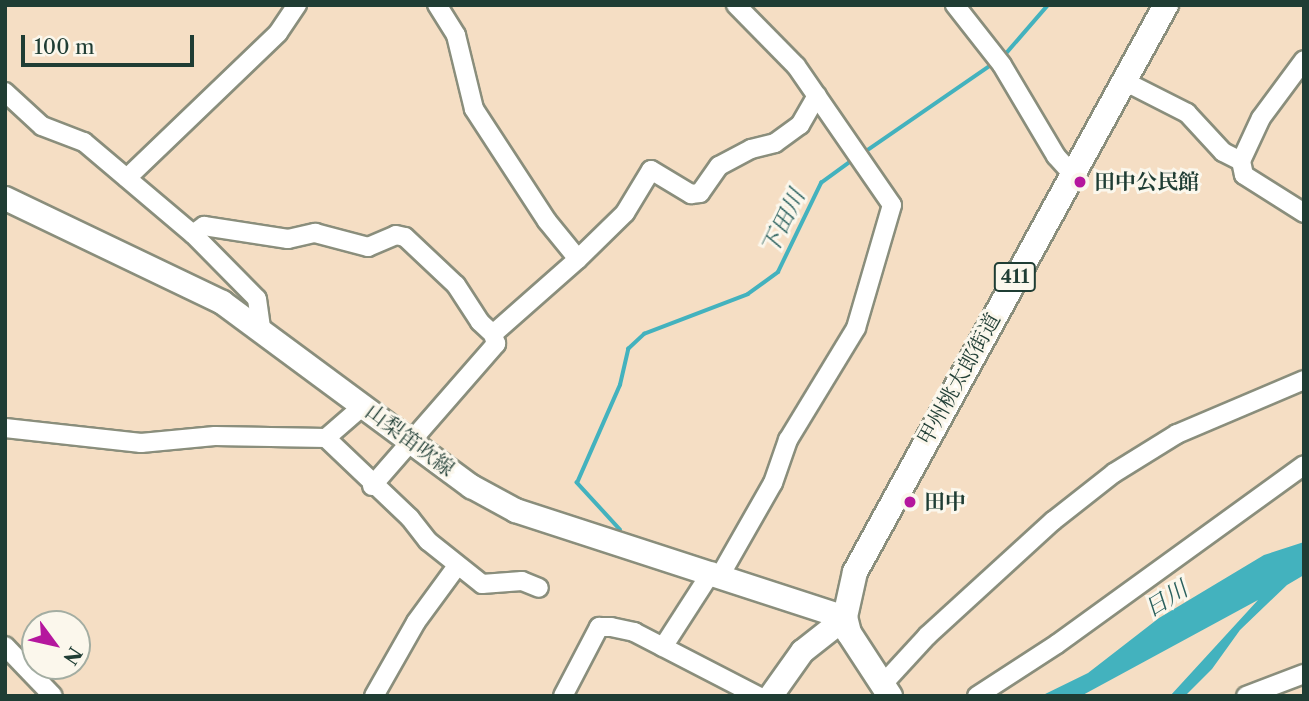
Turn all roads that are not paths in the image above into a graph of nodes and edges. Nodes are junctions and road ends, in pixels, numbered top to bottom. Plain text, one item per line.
1 (297, 5) edge
2 (437, 5) edge
3 (736, 5) edge
4 (955, 5) edge
5 (1166, 5) edge
6 (1304, 60) edge
7 (1124, 81) junction
8 (5, 92) edge
9 (817, 96) junction
10 (1241, 161) junction
11 (1072, 174) junction
12 (127, 178) junction
13 (5, 198) edge
14 (1304, 213) edge
15 (193, 234) junction
16 (578, 259) junction
17 (261, 327) junction
18 (493, 334) junction
19 (1304, 380) edge
20 (364, 405) junction
21 (5, 428) edge
22 (326, 439) junction
23 (410, 441) junction
24 (1304, 465) edge
25 (372, 486) junction
26 (457, 566) junction
27 (717, 572) junction
28 (539, 588) dead end
29 (845, 617) junction
30 (5, 646) edge
31 (663, 647) junction
32 (1304, 674) edge
33 (886, 690) edge
34 (52, 696) edge
35 (374, 696) edge
36 (563, 696) edge
37 (758, 696) edge
38 (770, 696) edge
39 (977, 696) edge
40 (1246, 696) edge

1 - 12 street
2 - 16 street
3 - 9 street
4 - 11 street
5 - 7 highway, 甲州桃太郎街道 / 411
6 - 10 street
7 - 10 street
7 - 11 highway, 甲州桃太郎街道 / 411
8 - 12 street
9 - 16 street
9 - 27 street
10 - 14 street
11 - 29 highway, 甲州桃太郎街道 / 411
12 - 15 street
13 - 17 main road, 山梨笛吹線
15 - 17 street
15 - 18 street
16 - 18 street
17 - 20 main road, 山梨笛吹線
18 - 23 street
19 - 33 street
20 - 22 street
20 - 23 main road, 山梨笛吹線
21 - 22 street
22 - 25 street
23 - 25 street
23 - 27 main road, 山梨笛吹線
24 - 39 street
25 - 26 street
26 - 28 street
26 - 35 street
27 - 29 main road, 山梨笛吹線
27 - 31 street
29 - 33 highway
29 - 38 main road
30 - 34 street
31 - 36 street
31 - 37 street
32 - 40 street

